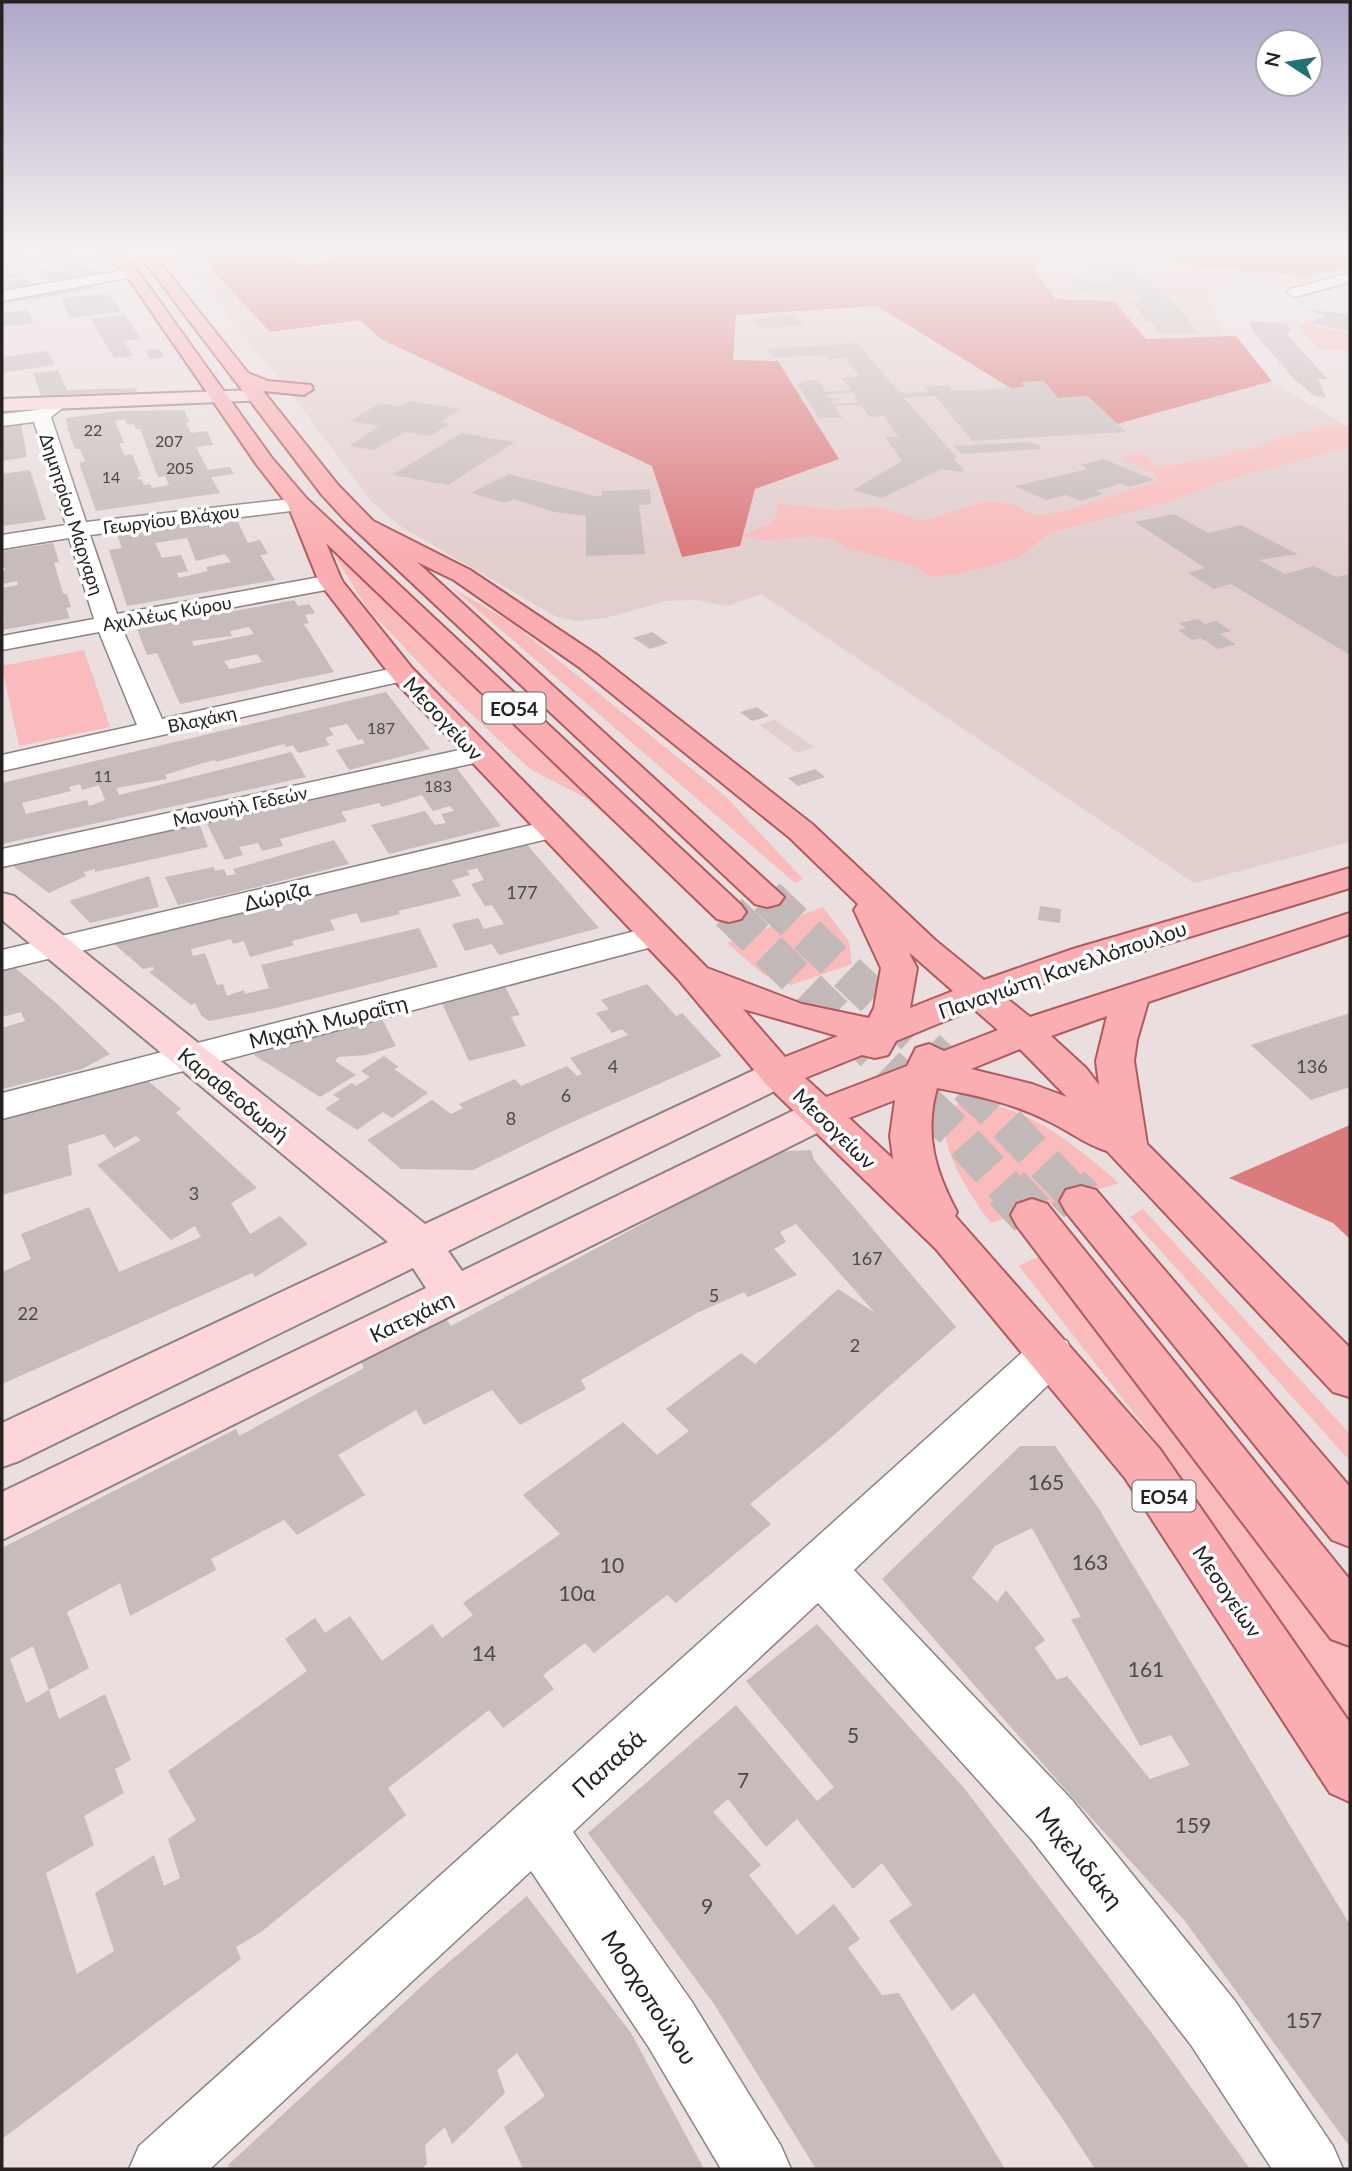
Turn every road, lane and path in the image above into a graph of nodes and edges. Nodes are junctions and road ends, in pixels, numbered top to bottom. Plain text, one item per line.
1 (188, 351) edge
2 (223, 351) edge
3 (243, 377) junction
4 (218, 393) junction
5 (258, 396) junction
6 (60, 403) junction
7 (2, 405) edge
8 (41, 415) junction
9 (273, 415) junction
10 (2, 420) edge
11 (299, 504) junction
12 (365, 526) junction
13 (77, 530) junction
14 (2, 542) edge
15 (331, 582) junction
16 (108, 624) junction
17 (2, 643) edge
18 (403, 674) junction
19 (153, 730) junction
20 (478, 754) junction
21 (2, 763) edge
22 (553, 829) junction
23 (2, 858) edge
24 (1350, 877) edge
25 (857, 883) junction
26 (767, 897) tunnel mouth
27 (2, 903) edge
28 (729, 912) tunnel mouth
29 (1350, 923) edge
30 (655, 936) junction
31 (56, 948) junction
32 (2, 960) edge
33 (690, 971) junction
34 (1132, 995) junction
35 (965, 1000) junction
36 (1024, 1032) junction
37 (873, 1048) junction
38 (189, 1057) junction
39 (929, 1057) junction
40 (778, 1074) junction
41 (2, 1106) edge
42 (830, 1111) junction
43 (1128, 1150) junction
44 (1081, 1200) tunnel mouth
45 (1032, 1216) tunnel mouth
46 (951, 1238) junction
47 (421, 1245) junction
48 (454, 1295) junction
49 (1051, 1354) junction
50 (1350, 1378) edge
51 (2, 1446) edge
52 (2, 1517) edge
53 (1350, 1524) edge
54 (820, 1569) junction
55 (1350, 1621) edge
56 (1350, 1773) edge
57 (537, 1829) junction
58 (173, 2165) edge
59 (758, 2169) edge
60 (1310, 2169) edge

1 - 4 main road, Μεσογείων / ΕΟ54
2 - 3 main road, ΕΟ54
3 - 4 main road
3 - 5 main road, ΕΟ54
3 - 9 main road
4 - 5 main road
4 - 6 main road
4 - 11 main road, Μεσογείων / ΕΟ54
5 - 9 main road, ΕΟ54
6 - 7 main road
6 - 8 street
8 - 10 street
8 - 13 street, Δημητρίου Μάργαρη
9 - 12 main road, ΕΟ54
11 - 13 street, Γεωργίου Βλάχου
11 - 15 main road, Μεσογείων / ΕΟ54
11 - 28 main road, Μεσογείων / ΕΟ54
12 - 25 main road, ΕΟ54
12 - 26 main road, ΕΟ54
13 - 14 street, Γεωργίου Βλάχου
13 - 16 street, Δημητρίου Μάργαρη
15 - 16 street, Αχιλλέως Κύρου
15 - 18 main road, Μεσογείων / ΕΟ54
16 - 17 street, Αχιλλέως Κύρου
16 - 19 street, Δημητρίου Μάργαρη
18 - 19 street, Βλαχάκη
18 - 20 main road, Μεσογείων / ΕΟ54
19 - 21 street, Βλαχάκη
20 - 22 main road, Μεσογείων / ΕΟ54
20 - 23 street, Μανουήλ Γεδεών
22 - 30 main road, Μεσογείων / ΕΟ54
22 - 31 street, Δώριζα
24 - 35 main road, Παναγιώτη Κανελλόπουλου
25 - 35 main road, ΕΟ54
25 - 37 main road
27 - 31 main road, Καραθεοδωρή
29 - 34 main road
30 - 33 main road, Μεσογείων / ΕΟ54
30 - 38 street, Μιχαήλ Μωραΐτη
31 - 32 street, Δώριζα
31 - 38 main road, Καραθεοδωρή
33 - 37 main road
33 - 40 main road, Μεσογείων / ΕΟ54
34 - 36 main road
34 - 43 main road
35 - 36 main road, ΕΟ54
35 - 37 main road, Παναγιώτη Κανελλόπουλου
35 - 39 main road
36 - 39 main road
36 - 43 main road, ΕΟ54
37 - 39 main road
37 - 40 main road
37 - 42 main road
38 - 41 street, Μιχαήλ Μωραΐτη
38 - 47 main road, Καραθεοδωρή
39 - 42 main road
39 - 43 main road
39 - 46 main road
40 - 42 main road, Μεσογείων / ΕΟ54
40 - 47 main road
42 - 46 main road, Μεσογείων / ΕΟ54
42 - 48 main road, Κατεχάκη
43 - 50 main road, ΕΟ54
44 - 53 main road
45 - 55 main road
46 - 49 main road, Μεσογείων / ΕΟ54
47 - 48 main road, Καραθεοδωρή
47 - 51 main road
48 - 52 main road, Κατεχάκη
49 - 54 street, Παπαδά
49 - 56 main road, Μεσογείων / ΕΟ54
54 - 57 street, Παπαδά
54 - 60 street, Μιχελιδάκη
57 - 58 street, Παπαδά
57 - 59 street, Μοσχοπούλου

